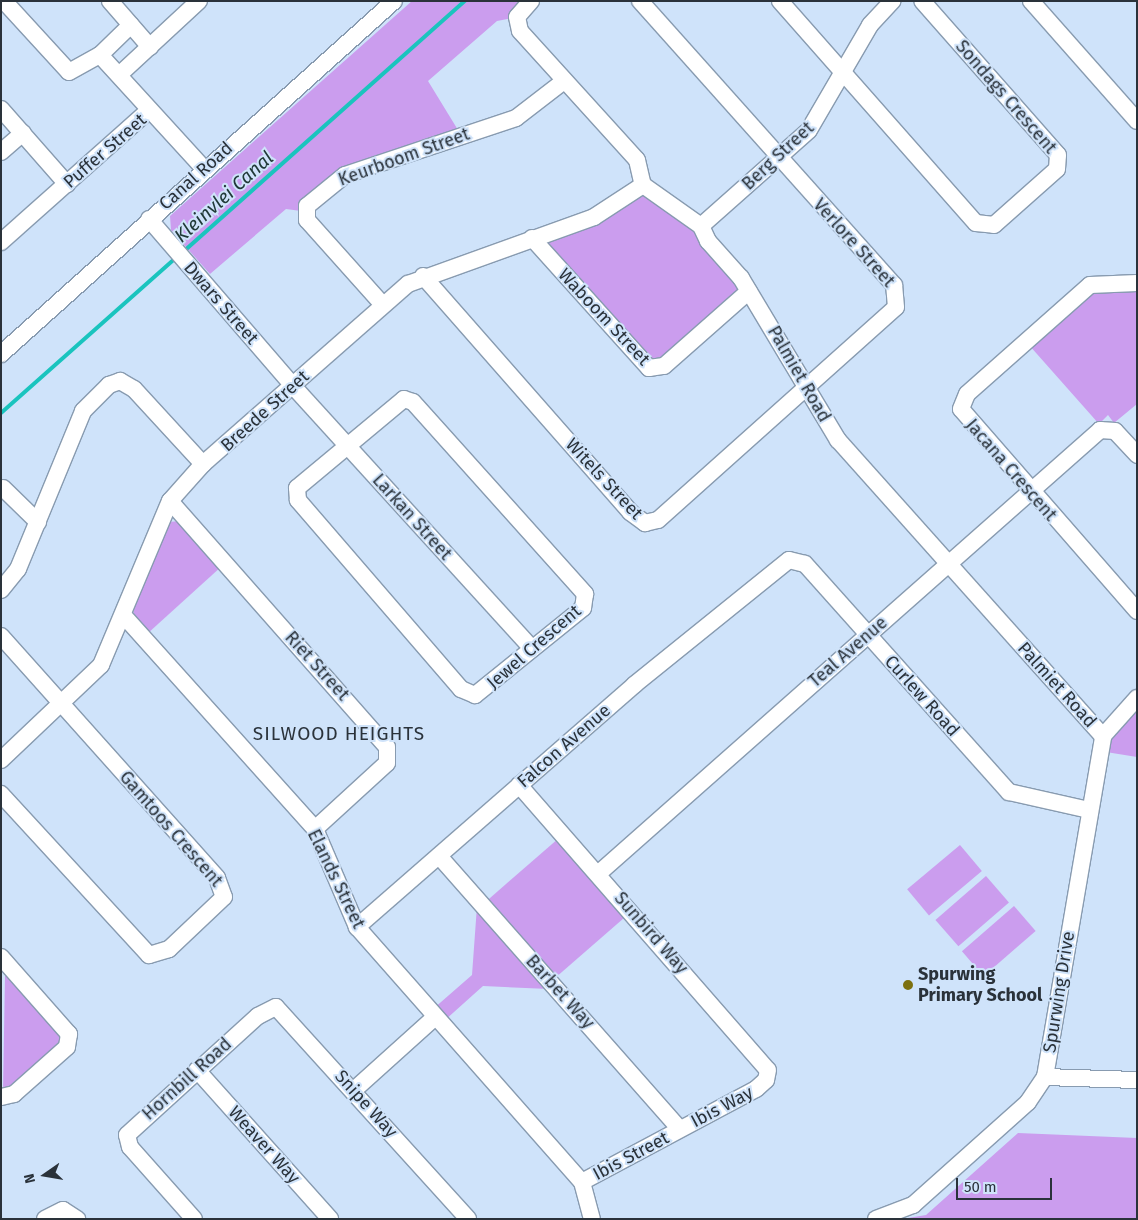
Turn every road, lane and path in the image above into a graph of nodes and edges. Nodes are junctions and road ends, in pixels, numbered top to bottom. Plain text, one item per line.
1 (4, 1) edge
2 (110, 1) edge
3 (199, 1) edge
4 (394, 1) edge
5 (640, 1) edge
6 (780, 1) edge
7 (892, 1) edge
8 (922, 1) edge
9 (1030, 1) edge
10 (526, 6) edge
11 (131, 25) junction
12 (150, 47) junction
13 (100, 55) junction
14 (843, 72) junction
15 (119, 75) junction
16 (564, 81) junction
17 (1, 109) edge
18 (149, 110) junction
19 (1137, 121) edge
20 (23, 133) junction
21 (1, 152) edge
22 (778, 159) junction
23 (204, 169) junction
24 (67, 184) junction
25 (643, 185) junction
26 (152, 223) junction
27 (701, 226) junction
28 (532, 238) junction
29 (1, 242) edge
30 (423, 276) junction
31 (1137, 282) edge
32 (749, 291) junction
33 (383, 305) junction
34 (4, 346) edge
35 (293, 386) junction
36 (807, 389) junction
37 (346, 444) junction
38 (1137, 455) edge
39 (204, 464) junction
40 (3, 488) dead end
41 (1029, 492) junction
42 (170, 501) junction
43 (38, 522) junction
44 (948, 564) junction
45 (774, 571) joint
46 (1, 590) edge
47 (1137, 611) edge
48 (124, 616) junction
49 (867, 634) junction
50 (1, 636) edge
51 (532, 649) junction
52 (1137, 698) edge
53 (62, 704) junction
54 (1103, 736) junction
55 (1, 760) edge
56 (519, 785) junction
57 (1, 794) edge
58 (1090, 810) junction
59 (315, 829) junction
60 (439, 856) junction
61 (599, 872) junction
62 (358, 927) junction
63 (3, 962) edge
64 (258, 1016) joint
65 (434, 1018) junction
66 (197, 1070) junction
67 (1045, 1077) junction
68 (1137, 1080) edge
69 (762, 1084) joint
70 (354, 1090) junction
71 (1, 1097) edge
72 (680, 1129) junction
73 (582, 1182) junction
74 (45, 1219) edge
75 (77, 1219) edge
76 (194, 1219) edge
77 (330, 1219) edge
78 (468, 1219) edge
79 (592, 1219) edge
80 (876, 1219) edge

1 - 13 street
2 - 11 street
3 - 12 street
4 - 23 street, Canal Road
5 - 22 street
6 - 14 street
7 - 14 street, Berg Street
8 - 14 street, Sondags Crescent
9 - 19 street
10 - 16 street
11 - 12 street
11 - 13 street
12 - 15 street
13 - 15 street
14 - 22 street, Berg Street
15 - 18 street
16 - 25 street
16 - 33 street, Keurboom Street
17 - 20 street
18 - 23 street, Puffer Street
18 - 24 street, Puffer Street
20 - 21 street
20 - 24 street
22 - 27 street, Berg Street
22 - 36 street, Verlore Street
23 - 26 street, Canal Road
24 - 29 street, Puffer Street
25 - 27 street, Palmiet Road
25 - 28 street, Breede Street
26 - 34 street, Canal Road
26 - 35 street, Dwars Street
27 - 32 street, Palmiet Road
28 - 30 street, Breede Street
28 - 32 street, Waboom Street
30 - 33 street, Breede Street
30 - 36 street, Witels Street
31 - 41 street, Jacana Crescent
32 - 36 street, Palmiet Road
33 - 35 street, Breede Street
35 - 37 street, Larkan Street
35 - 39 street, Breede Street
36 - 44 street, Palmiet Road
37 - 51 street, Larkan Street
37 - 51 street, Jewel Crescent
37 - 51 street, Jewel Crescent
38 - 41 street, Teal Avenue
39 - 42 street, Breede Street
39 - 43 street
40 - 43 street
41 - 44 street, Teal Avenue
41 - 47 street, Jacana Crescent
42 - 48 street, Breede Street
42 - 59 street, Riet Street
43 - 46 street
44 - 49 street, Teal Avenue
44 - 54 street, Palmiet Road
45 - 49 street, Curlew Road
45 - 56 street, Falcon Avenue
48 - 53 street, Breede Street
48 - 59 street, Elands Street
49 - 58 street, Curlew Road
49 - 61 street, Teal Avenue
50 - 53 street
52 - 54 street
53 - 55 street, Breede Street
53 - 57 street, Gamtoos Crescent
54 - 58 street, Spurwing Drive
56 - 60 street, Falcon Avenue
56 - 61 street, Sunbird Way
58 - 67 street, Spurwing Drive
59 - 62 street, Elands Street
60 - 62 street, Falcon Avenue
60 - 72 street, Barbet Way
61 - 69 street, Sunbird Way
62 - 65 street, Elands Street
63 - 71 street
64 - 66 street, Hornbill Road
64 - 70 street, Snipe Way
65 - 70 street
65 - 73 street, Elands Street
66 - 76 street, Hornbill Road
66 - 77 street, Weaver Way
67 - 68 street
67 - 80 street, Spurwing Drive
69 - 72 street, Ibis Way
70 - 78 street, Snipe Way
72 - 73 street, Ibis Street
73 - 79 street, Elands Street
74 - 75 street

